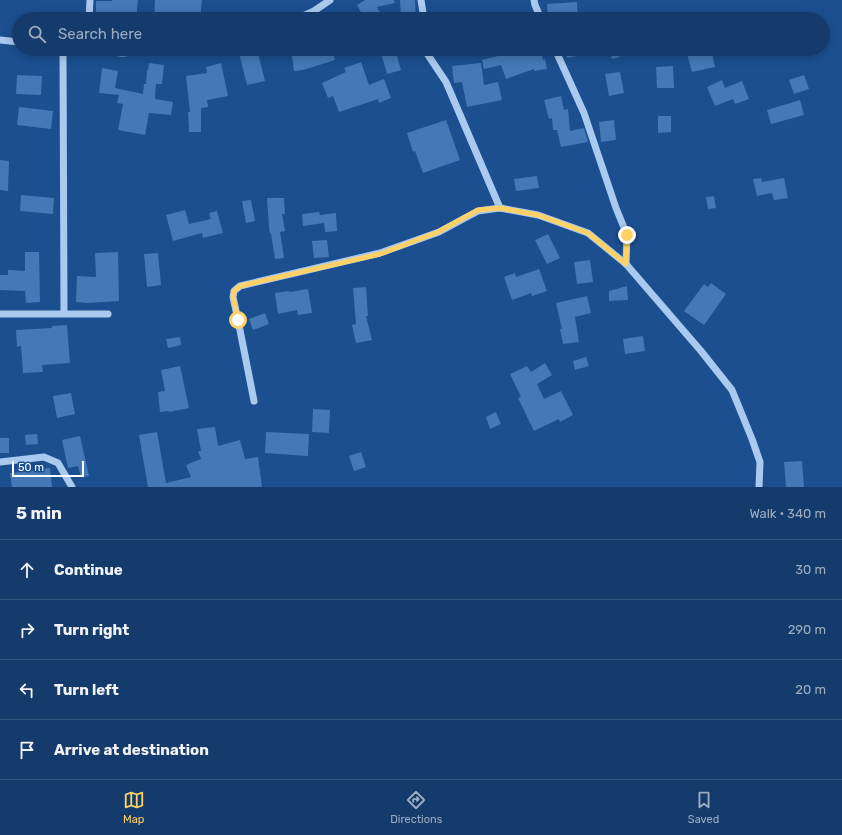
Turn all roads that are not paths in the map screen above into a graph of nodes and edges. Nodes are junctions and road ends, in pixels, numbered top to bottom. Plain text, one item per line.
1 (90, 0) edge
2 (330, 0) edge
3 (421, 0) edge
4 (534, 0) edge
5 (89, 12) edge
6 (312, 12) edge
7 (423, 12) edge
8 (538, 12) edge
9 (0, 40) edge
10 (12, 41) edge
11 (63, 56) edge
12 (429, 56) edge
13 (558, 56) edge
14 (500, 208) junction
15 (626, 264) junction
16 (0, 314) edge
17 (64, 314) junction
18 (108, 314) dead end
19 (254, 401) dead end
20 (0, 462) edge
21 (72, 487) edge
22 (759, 487) edge

1 - 5 street
2 - 6 street
3 - 7 street
4 - 8 street
9 - 10 street
11 - 17 street
12 - 14 street
13 - 15 street
14 - 15 street
14 - 19 street
15 - 22 street
16 - 17 street
17 - 18 street
20 - 21 street

